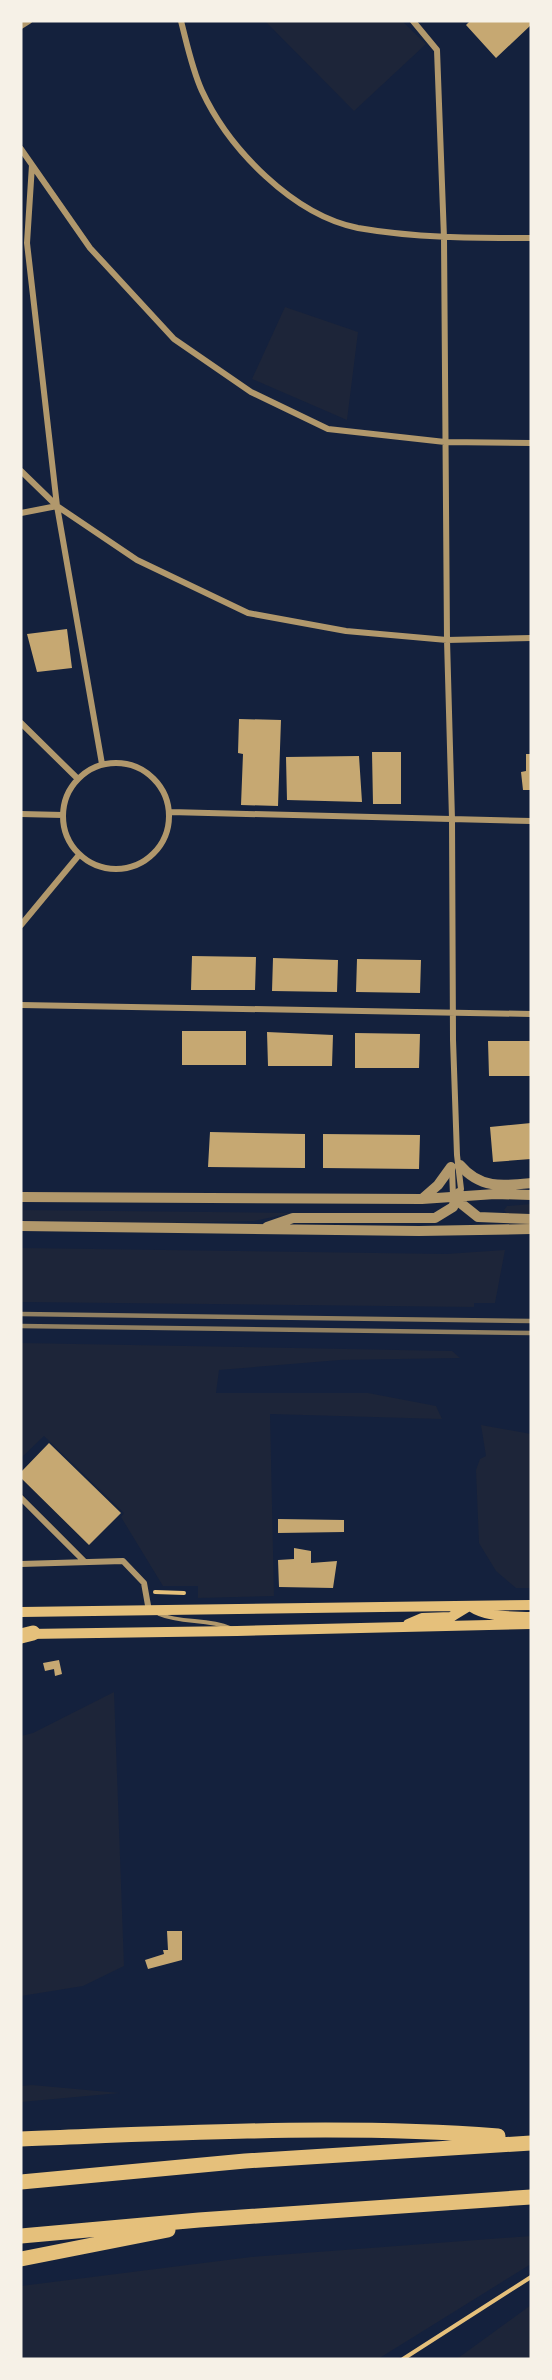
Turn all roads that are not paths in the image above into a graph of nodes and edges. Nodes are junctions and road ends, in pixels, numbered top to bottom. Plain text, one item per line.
1 (28, 21) edge
2 (181, 21) edge
3 (413, 21) edge
4 (21, 26) edge
5 (21, 149) edge
6 (32, 165) junction
7 (444, 238) junction
8 (531, 238) edge
9 (445, 442) junction
10 (531, 443) edge
11 (21, 471) edge
12 (57, 506) junction
13 (21, 513) edge
14 (531, 638) edge
15 (447, 640) junction
16 (21, 723) edge
17 (102, 764) junction
18 (78, 779) junction
19 (170, 812) junction
20 (21, 814) edge
21 (63, 814) junction
22 (452, 819) junction
23 (531, 821) edge
24 (79, 855) junction
25 (21, 925) edge
26 (21, 1005) edge
27 (453, 1013) junction
28 (531, 1014) edge
29 (456, 1162) junction
30 (531, 1183) edge
31 (457, 1195) junction
32 (531, 1195) edge
33 (21, 1197) edge
34 (422, 1199) junction
35 (531, 1219) edge
36 (21, 1226) edge
37 (531, 1229) edge
38 (258, 1230) junction
39 (21, 1498) edge
40 (85, 1562) junction
41 (21, 1564) edge
42 (470, 1605) junction
43 (531, 1605) edge
44 (149, 1611) junction
45 (21, 1612) edge
46 (531, 1617) edge
47 (531, 1624) edge
48 (396, 1628) junction
49 (237, 1631) junction
50 (25, 1634) edge
51 (21, 2139) edge
52 (531, 2141) edge
53 (21, 2182) edge
54 (531, 2197) edge
55 (199, 2220) junction
56 (21, 2236) edge
57 (21, 2259) edge

1 - 4 street
2 - 7 street
3 - 7 street
5 - 6 street
6 - 9 street
6 - 12 street
7 - 8 street
7 - 9 street
9 - 10 street
9 - 15 street
11 - 12 street
12 - 13 street
12 - 15 street
12 - 17 street
14 - 15 street
15 - 22 street
16 - 18 street
17 - 18 street
17 - 19 street
18 - 21 street
19 - 22 street
19 - 24 street
20 - 21 street
21 - 24 street
22 - 23 street
22 - 27 street
24 - 25 street
26 - 27 street
27 - 28 street
27 - 29 street
29 - 30 street
29 - 31 street
29 - 31 street
29 - 34 street
31 - 32 street
31 - 34 street
31 - 35 street
31 - 38 street
33 - 34 street
36 - 38 street
37 - 38 street
39 - 40 street
40 - 41 street
40 - 44 street
42 - 43 main road
42 - 44 main road
42 - 46 main road
42 - 48 main road
44 - 45 main road
44 - 49 lane
47 - 48 main road
48 - 49 main road
49 - 50 main road
51 - 52 highway
52 - 53 highway
54 - 55 highway
55 - 56 highway
55 - 57 highway

